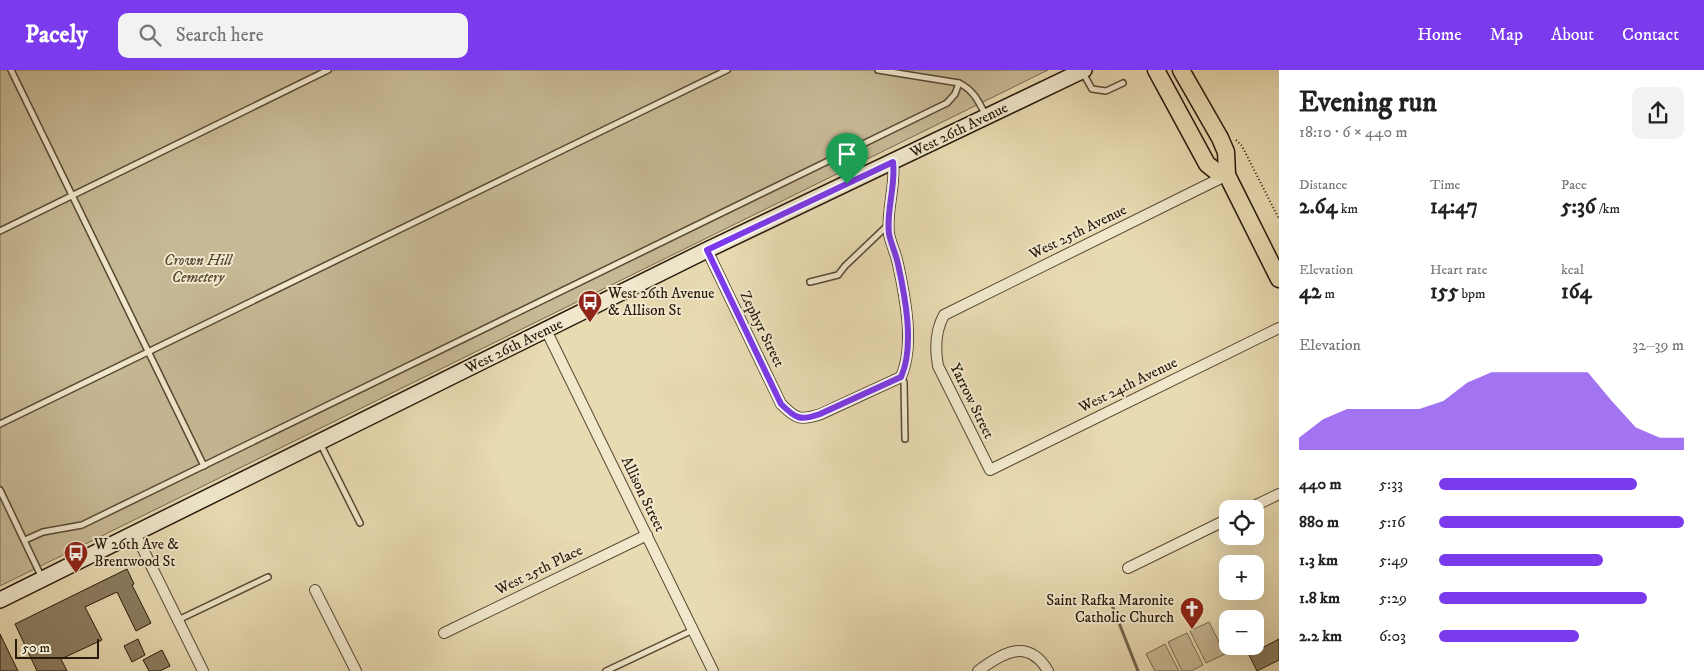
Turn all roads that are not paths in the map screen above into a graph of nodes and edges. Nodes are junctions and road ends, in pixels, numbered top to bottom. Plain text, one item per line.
1 (11, 70) edge
2 (328, 70) edge
3 (727, 70) edge
4 (878, 70) edge
5 (1083, 70) edge
6 (1156, 70) edge
7 (1181, 70) edge
8 (959, 83) junction
9 (1123, 83) dead end
10 (987, 117) junction
11 (893, 162) junction
12 (1227, 175) junction
13 (71, 196) junction
14 (889, 225) junction
15 (0, 231) edge
16 (707, 250) junction
17 (1279, 279) edge
18 (810, 282) dead end
19 (944, 315) joint
20 (1279, 328) edge
21 (546, 330) junction
22 (147, 351) junction
23 (901, 377) junction
24 (0, 424) edge
25 (904, 439) dead end
26 (320, 442) junction
27 (204, 466) junction
28 (990, 470) joint
29 (0, 490) edge
30 (1279, 494) edge
31 (1264, 501) edge
32 (1219, 523) edge
33 (360, 524) dead end
34 (135, 533) junction
35 (647, 535) junction
36 (25, 540) junction
37 (1128, 568) dead end
38 (268, 577) dead end
39 (42, 579) junction
40 (315, 590) dead end
41 (0, 600) edge
42 (178, 620) junction
43 (693, 630) junction
44 (444, 633) dead end
45 (203, 671) edge
46 (356, 671) edge
47 (606, 671) edge
48 (713, 671) edge
49 (978, 671) edge
50 (1048, 671) edge

1 - 13 lane
2 - 13 lane
3 - 22 lane
4 - 8 lane
5 - 9 lane
5 - 10 street, West 26th Avenue
6 - 12 main road
7 - 12 main road
8 - 10 lane
8 - 27 lane
10 - 11 street, West 26th Avenue
11 - 14 street
11 - 16 street, West 26th Avenue
12 - 17 main road
12 - 19 street, West 25th Avenue
13 - 15 lane
13 - 22 lane
14 - 18 lane
14 - 23 street
16 - 21 street, West 26th Avenue
16 - 23 street, Zephyr Street
19 - 28 street, Yarrow Street
20 - 28 street, West 24th Avenue
21 - 26 street, West 26th Avenue
21 - 35 street, Allison Street
22 - 24 lane
22 - 27 lane
23 - 25 lane
26 - 33 lane
26 - 34 street, West 26th Avenue
27 - 36 lane
29 - 36 lane
30 - 31 street
32 - 37 street
34 - 39 street, West 26th Avenue
34 - 42 street
35 - 43 street, Allison Street
35 - 44 street, West 25th Place
36 - 39 lane
38 - 42 lane
39 - 41 street, West 26th Avenue
40 - 46 street
42 - 45 street
43 - 47 lane
43 - 48 street, Allison Street
49 - 50 street

